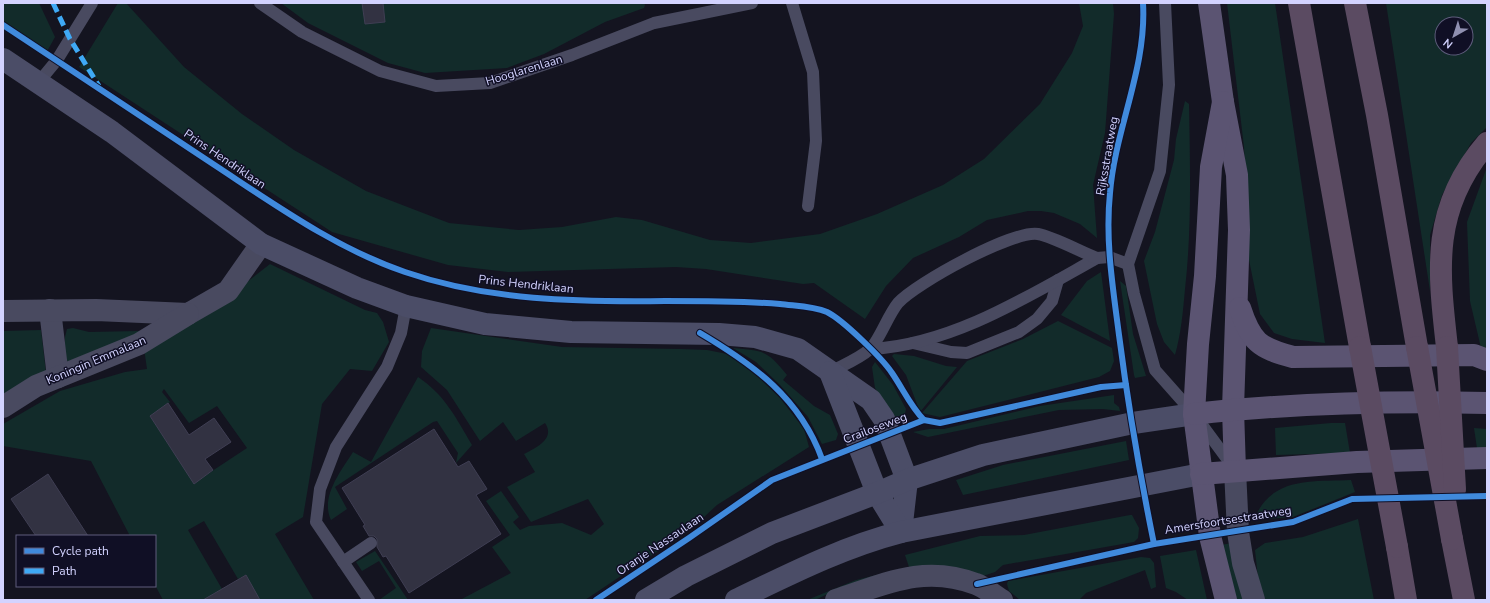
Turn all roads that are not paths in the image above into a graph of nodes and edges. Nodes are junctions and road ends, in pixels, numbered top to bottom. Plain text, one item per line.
1 (92, 3) edge
2 (260, 3) edge
3 (752, 3) edge
4 (792, 3) edge
5 (1165, 3) edge
6 (1209, 3) edge
7 (1298, 3) edge
8 (1355, 3) edge
9 (3, 59) edge
10 (38, 83) junction
11 (1223, 102) junction
12 (1487, 143) edge
13 (808, 206) dead end
14 (262, 244) junction
15 (1098, 258) junction
16 (1128, 264) junction
17 (1058, 280) junction
18 (1238, 303) junction
19 (406, 306) junction
20 (3, 310) edge
21 (50, 310) junction
22 (188, 314) junction
23 (913, 343) junction
24 (871, 349) junction
25 (1487, 360) edge
26 (830, 372) junction
27 (58, 377) junction
28 (1487, 403) edge
29 (3, 407) edge
30 (1233, 410) junction
31 (1194, 414) junction
32 (1487, 458) edge
33 (1235, 470) junction
34 (1201, 474) junction
35 (907, 480) junction
36 (877, 493) junction
37 (901, 532) junction
38 (1455, 538) junction
39 (371, 543) dead end
40 (343, 562) junction
41 (369, 600) edge
42 (646, 600) edge
43 (736, 600) edge
44 (836, 600) edge
45 (1002, 600) edge
46 (1226, 600) edge
47 (1254, 600) edge
48 (1406, 600) edge
49 (1464, 600) edge

1 - 10 lane
2 - 3 lane, Hooglarenlaan
4 - 13 lane
5 - 16 lane
6 - 11 main road
7 - 48 highway, bridge
8 - 38 highway, bridge
9 - 10 main road
10 - 14 main road
11 - 18 main road
11 - 31 main road
12 - 38 highway, bridge
14 - 19 main road
14 - 22 street, Koningin Emmalaan
15 - 16 lane
15 - 17 lane
15 - 24 lane
16 - 31 lane
17 - 23 lane
17 - 23 lane
18 - 25 main road
18 - 30 main road
19 - 26 main road
19 - 40 lane
20 - 21 street
21 - 22 street
21 - 27 street
22 - 27 street, Koningin Emmalaan
23 - 24 lane
24 - 26 lane
26 - 35 main road
26 - 36 main road
27 - 29 street, Koningin Emmalaan
28 - 30 main road
30 - 31 main road
30 - 33 main road
31 - 33 lane
31 - 34 main road, Amersfoortsestraatweg
31 - 35 main road
32 - 33 main road
33 - 34 main road
33 - 47 street, Amersfoortsestraatweg
34 - 37 main road
34 - 46 main road, Amersfoortsestraatweg
35 - 36 main road
35 - 37 main road
36 - 37 main road
36 - 42 main road
37 - 43 main road
38 - 49 highway
39 - 40 lane
40 - 41 lane
44 - 45 street

